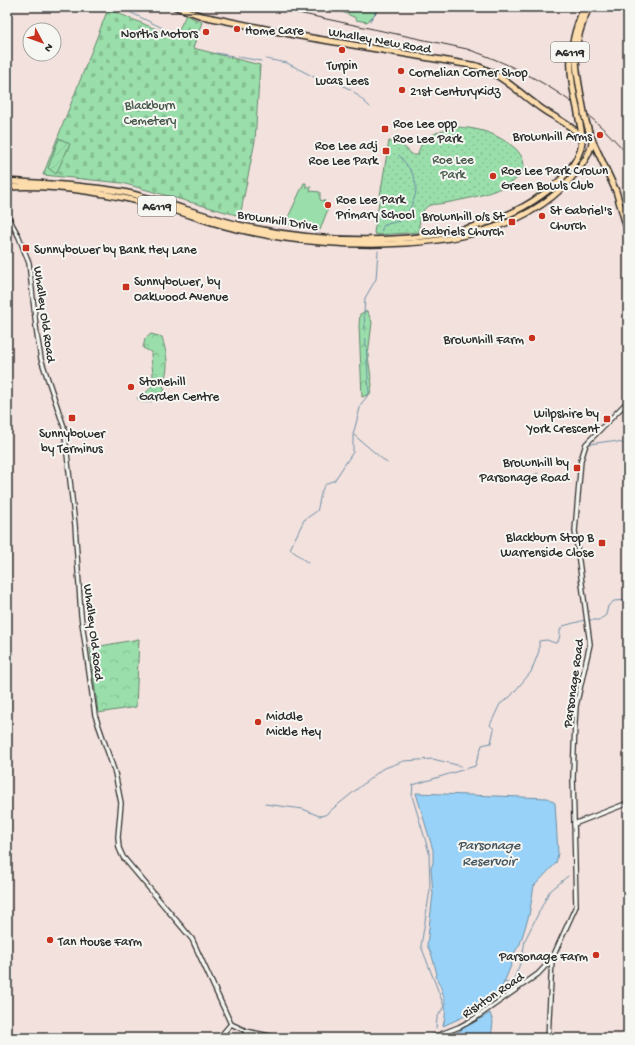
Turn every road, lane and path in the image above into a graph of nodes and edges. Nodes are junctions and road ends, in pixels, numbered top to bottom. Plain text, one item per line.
1 (176, 7) edge
2 (584, 7) edge
3 (589, 7) edge
4 (567, 124) junction
5 (580, 130) junction
6 (591, 138) junction
7 (582, 139) junction
8 (589, 153) junction
9 (601, 159) junction
10 (7, 181) edge
11 (7, 187) edge
12 (7, 216) edge
13 (628, 232) edge
14 (628, 401) edge
15 (628, 803) edge
16 (574, 824) junction
17 (552, 959) junction
18 (231, 1024) junction
19 (246, 1031) junction
20 (220, 1038) edge
21 (245, 1038) edge
22 (279, 1038) edge
23 (432, 1038) edge
24 (548, 1038) edge

1 - 4 highway, Whalley New Road
2 - 5 highway, A6119, bridge
3 - 6 highway, A6119, bridge
4 - 5 highway, Whalley New Road
4 - 7 highway, Whalley New Road
5 - 6 highway, Whalley New Road
5 - 7 highway, A6119
6 - 7 highway
6 - 8 highway, A6119
6 - 9 highway
7 - 8 highway
7 - 10 highway, Brownhill Drive / A6119
8 - 9 highway
8 - 11 highway, Brownhill Drive / A6119
9 - 13 highway
12 - 18 street, Whalley Old Road
14 - 16 street, Parsonage Road
15 - 16 street
16 - 17 street, Parsonage Road
17 - 23 street, Rishton Road
17 - 24 street
18 - 19 street
18 - 20 street
19 - 21 street
19 - 22 street

